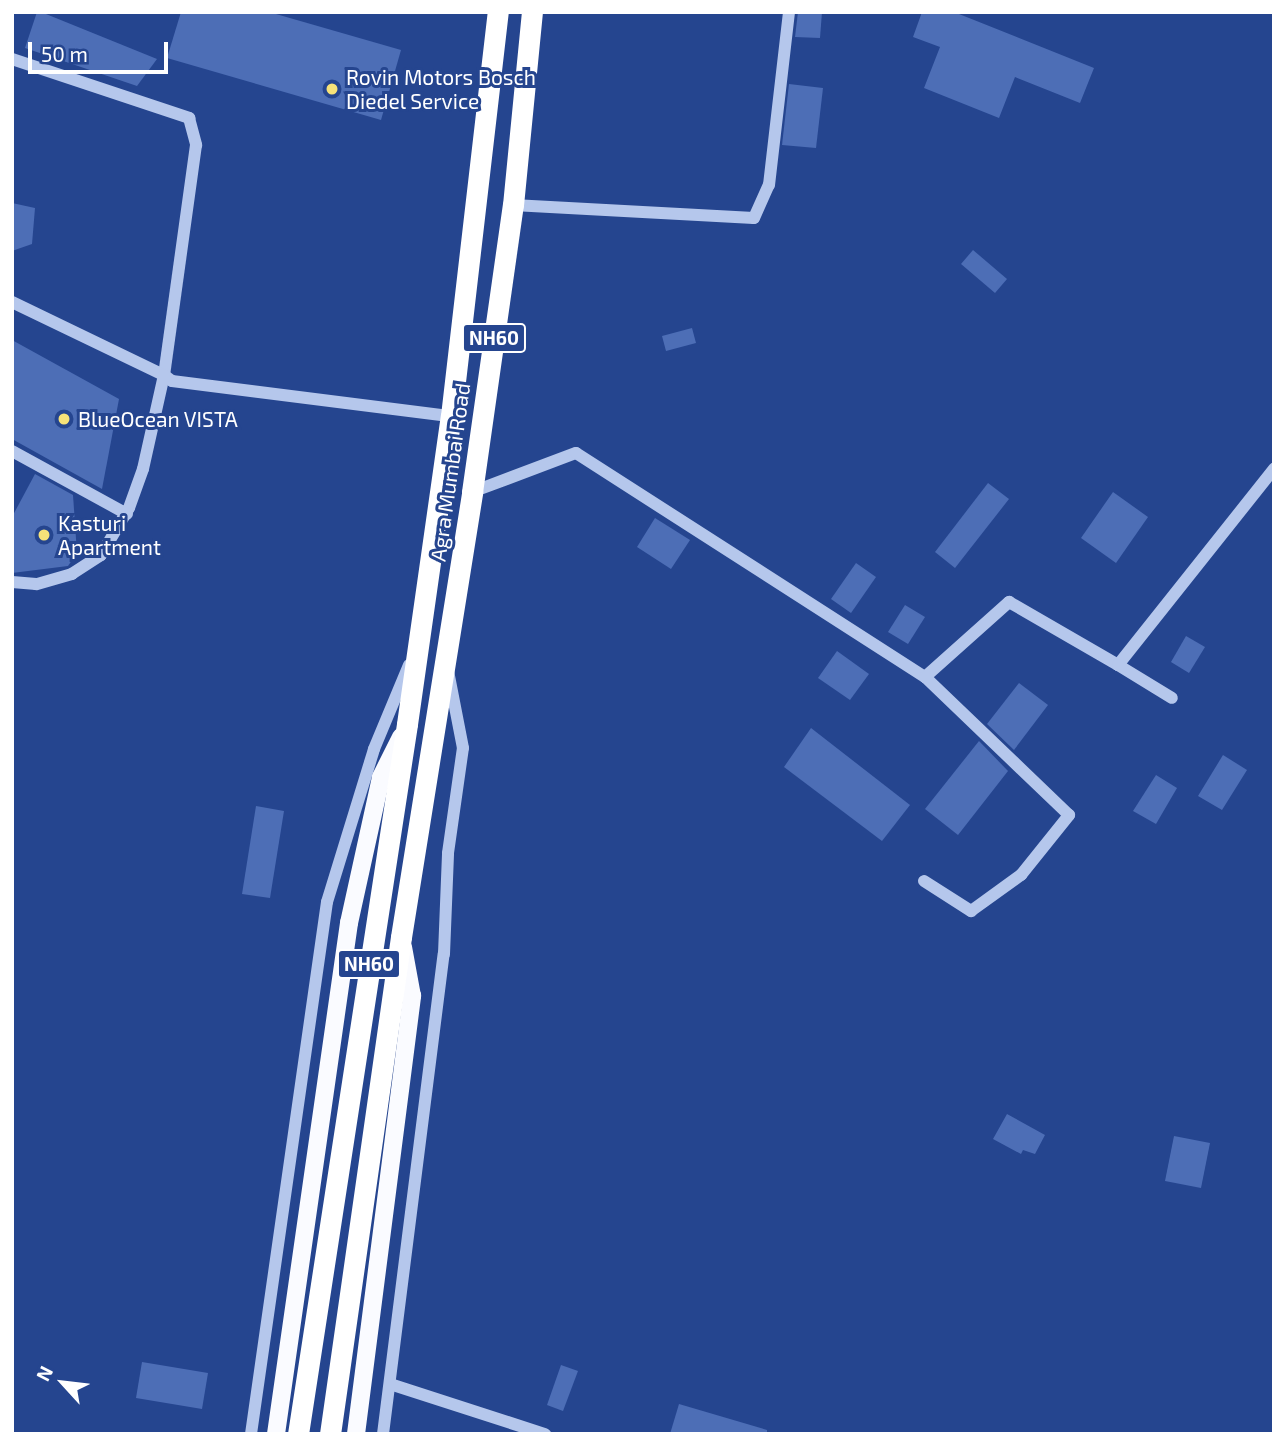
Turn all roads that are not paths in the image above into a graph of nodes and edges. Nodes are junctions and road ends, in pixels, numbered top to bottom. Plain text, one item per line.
1 (498, 12) edge
2 (531, 12) edge
3 (789, 12) edge
4 (12, 59) edge
5 (513, 205) junction
6 (12, 302) edge
7 (164, 375) junction
8 (451, 416) junction
9 (12, 452) edge
10 (1274, 469) edge
11 (472, 492) junction
12 (127, 514) junction
13 (12, 582) edge
14 (419, 642) junction
15 (446, 663) junction
16 (1118, 665) junction
17 (925, 677) junction
18 (1172, 698) dead end
19 (407, 724) junction
20 (924, 881) dead end
21 (401, 937) junction
22 (390, 1384) junction
23 (251, 1434) edge
24 (276, 1434) edge
25 (298, 1434) edge
26 (330, 1434) edge
27 (356, 1434) edge
28 (383, 1434) edge
29 (545, 1434) edge

1 - 8 highway, Agra Mumbai Road / NH60
2 - 5 highway, Agra Mumbai Road / NH60
3 - 5 street
4 - 7 street
5 - 11 highway, Agra Mumbai Road / NH60
6 - 7 street
7 - 8 street
7 - 12 street
8 - 14 highway, Agra Mumbai Road / NH60
9 - 12 street
10 - 16 street
11 - 15 highway, Agra Mumbai Road / NH60
11 - 17 street
12 - 13 street
14 - 19 highway, NH60
14 - 23 street
15 - 21 highway, Agra Mumbai Road / NH60
15 - 22 street
16 - 17 street
16 - 18 street
17 - 20 street
19 - 24 main road
19 - 25 highway, NH60
21 - 26 highway, NH60
21 - 27 main road
22 - 28 street
22 - 29 street

